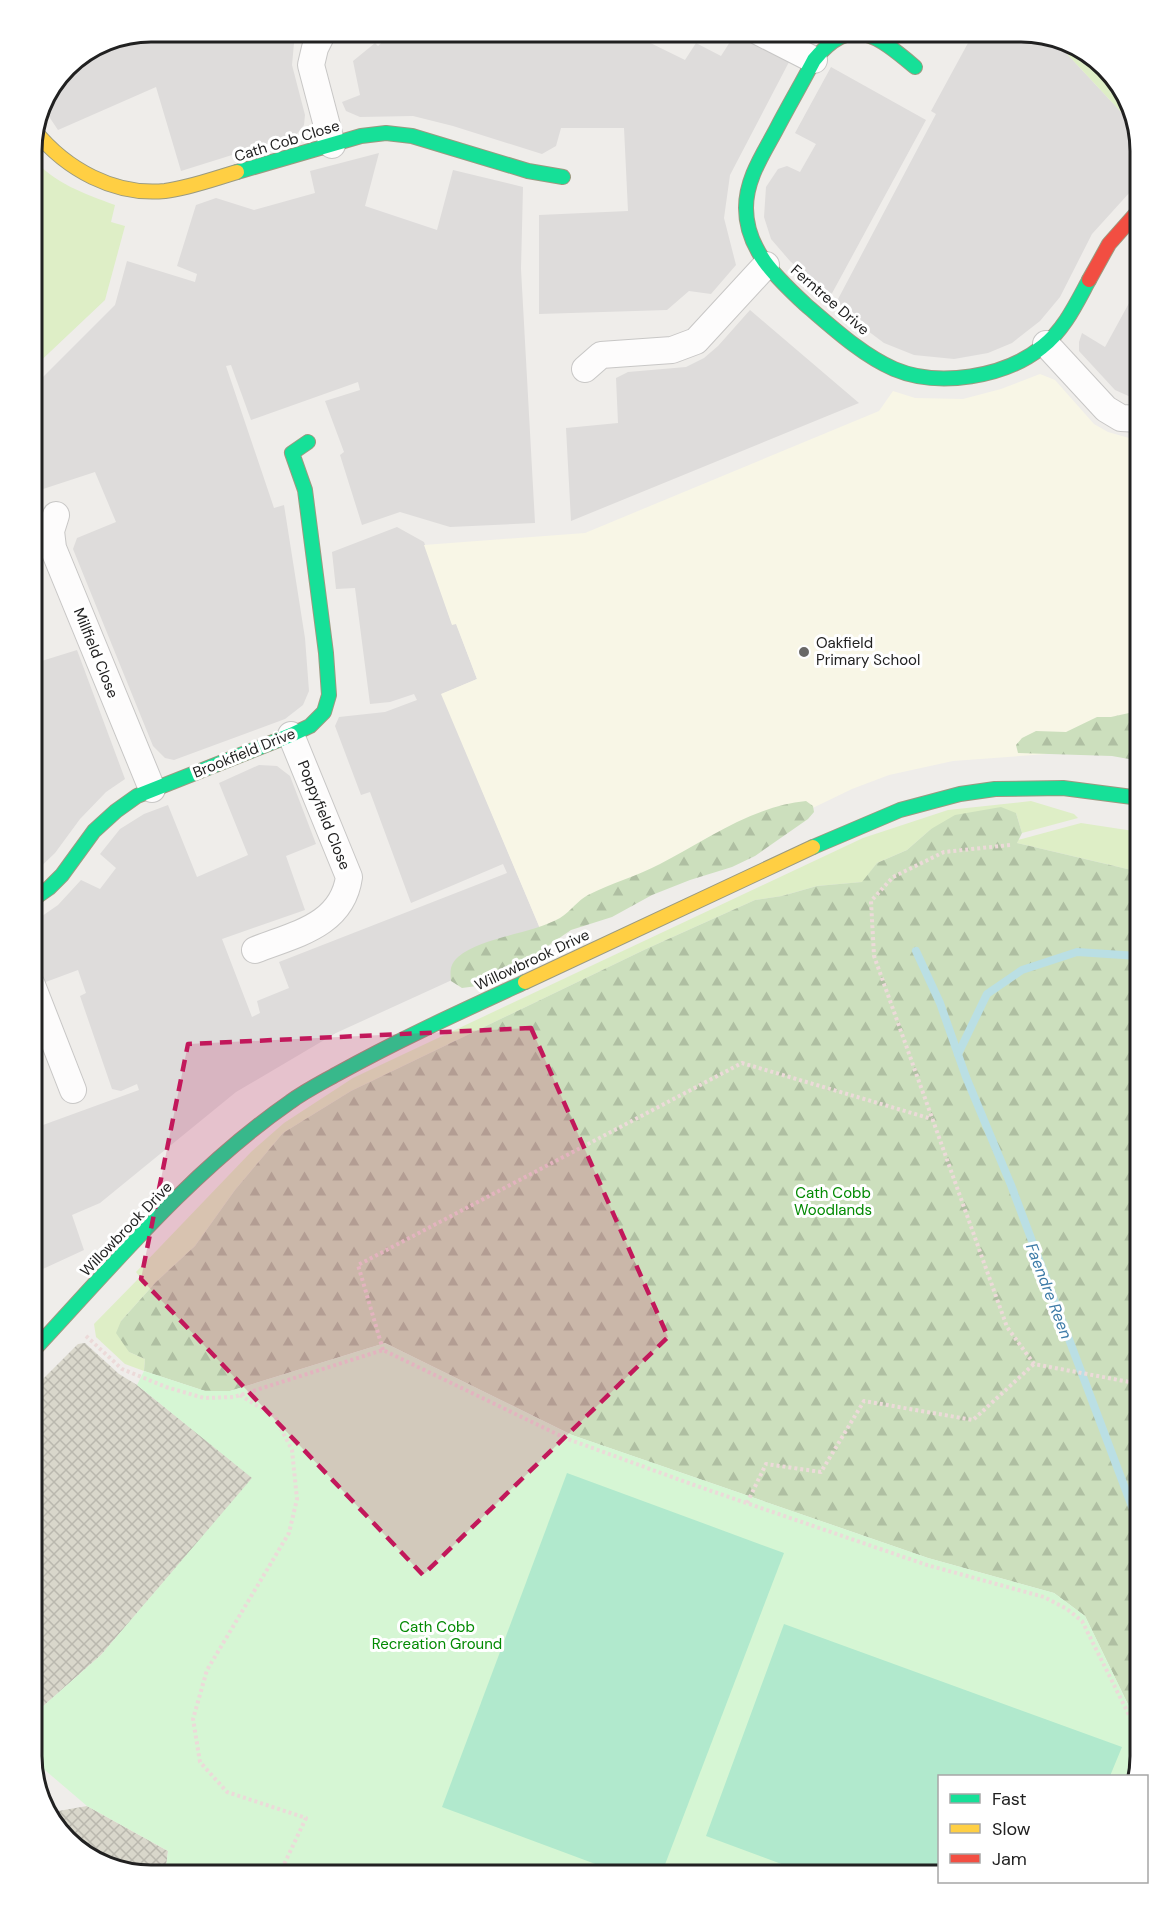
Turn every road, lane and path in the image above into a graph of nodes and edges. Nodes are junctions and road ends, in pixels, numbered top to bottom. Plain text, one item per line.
1 (318, 42) edge
2 (779, 42) edge
3 (829, 42) edge
4 (884, 42) edge
5 (814, 60) junction
6 (915, 67) dead end
7 (43, 140) edge
8 (332, 145) junction
9 (563, 177) dead end
10 (1130, 219) edge
11 (766, 265) junction
12 (1046, 344) junction
13 (585, 369) dead end
14 (1130, 418) edge
15 (308, 442) dead end
16 (56, 515) dead end
17 (291, 735) junction
18 (152, 789) junction
19 (1130, 797) edge
20 (1010, 845) dead end
21 (42, 893) edge
22 (255, 951) dead end
23 (42, 1011) edge
24 (73, 1090) dead end
25 (933, 1119) junction
26 (82, 1332) dead end
27 (42, 1337) edge
28 (383, 1350) junction
29 (1034, 1364) junction
30 (1130, 1382) edge
31 (240, 1395) junction
32 (747, 1503) junction
33 (1130, 1717) edge
34 (284, 1865) edge

1 - 8 street
2 - 5 street
3 - 5 street, Ferntree Drive
4 - 6 street, Ferntree Drive
5 - 11 street, Ferntree Drive
7 - 8 street, Cath Cob Close
8 - 9 street, Cath Cob Close
10 - 12 street, Ferntree Drive
11 - 12 street, Ferntree Drive
11 - 13 street
12 - 14 street
15 - 17 street, Brookfield Drive
16 - 18 street, Millfield Close
17 - 18 street, Brookfield Drive
17 - 22 street, Poppyfield Close
18 - 21 street, Brookfield Drive
19 - 27 street, Willowbrook Drive
20 - 25 path
23 - 24 street
25 - 28 path
25 - 29 path
26 - 31 path
28 - 31 path
28 - 32 path
29 - 30 path
29 - 32 path
31 - 34 path
32 - 33 path

